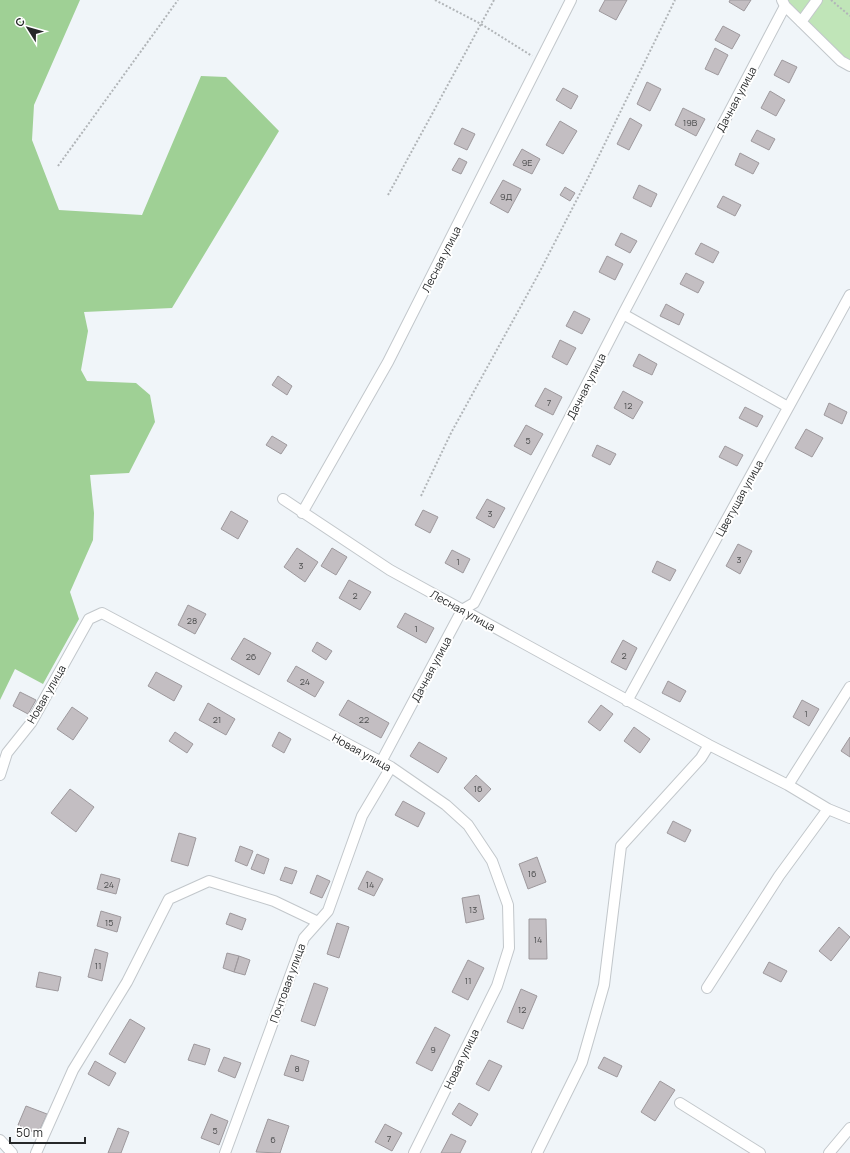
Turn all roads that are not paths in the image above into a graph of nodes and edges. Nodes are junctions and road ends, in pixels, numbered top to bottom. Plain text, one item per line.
1 (571, 0) edge
2 (816, 0) edge
3 (783, 3) edge
4 (801, 22) junction
5 (850, 66) edge
6 (850, 295) edge
7 (623, 314) junction
8 (788, 407) junction
9 (283, 499) dead end
10 (302, 514) junction
11 (462, 610) junction
12 (850, 687) edge
13 (627, 701) junction
14 (709, 745) junction
15 (381, 762) junction
16 (391, 767) junction
17 (0, 774) edge
18 (788, 785) junction
19 (828, 809) junction
20 (850, 818) edge
21 (318, 922) junction
22 (707, 988) dead end
23 (680, 1103) dead end
24 (850, 1128) edge
25 (0, 1140) edge
26 (12, 1153) edge
27 (36, 1153) edge
28 (226, 1153) edge
29 (414, 1153) edge
30 (537, 1153) edge
31 (760, 1153) edge
32 (829, 1153) edge

1 - 10 street, Лесная улица
2 - 4 street
3 - 4 street
3 - 7 street, Дачная улица
4 - 5 street
6 - 8 street, Цветущая улица
7 - 8 street
7 - 11 street, Дачная улица
8 - 13 street, Цветущая улица
9 - 10 street, Лесная улица
10 - 11 street, Лесная улица
11 - 13 street, Лесная улица
11 - 15 street, Дачная улица
12 - 18 street
13 - 14 street, Лесная улица
14 - 18 street, Лесная улица
14 - 30 street
15 - 16 street
15 - 17 street, Новая улица
16 - 21 street, Почтовая улица
16 - 29 street, Новая улица
18 - 19 street, Лесная улица
19 - 20 street, Лесная улица
19 - 22 street
21 - 27 street
21 - 28 street, Почтовая улица
23 - 31 street
24 - 32 street
25 - 26 street

